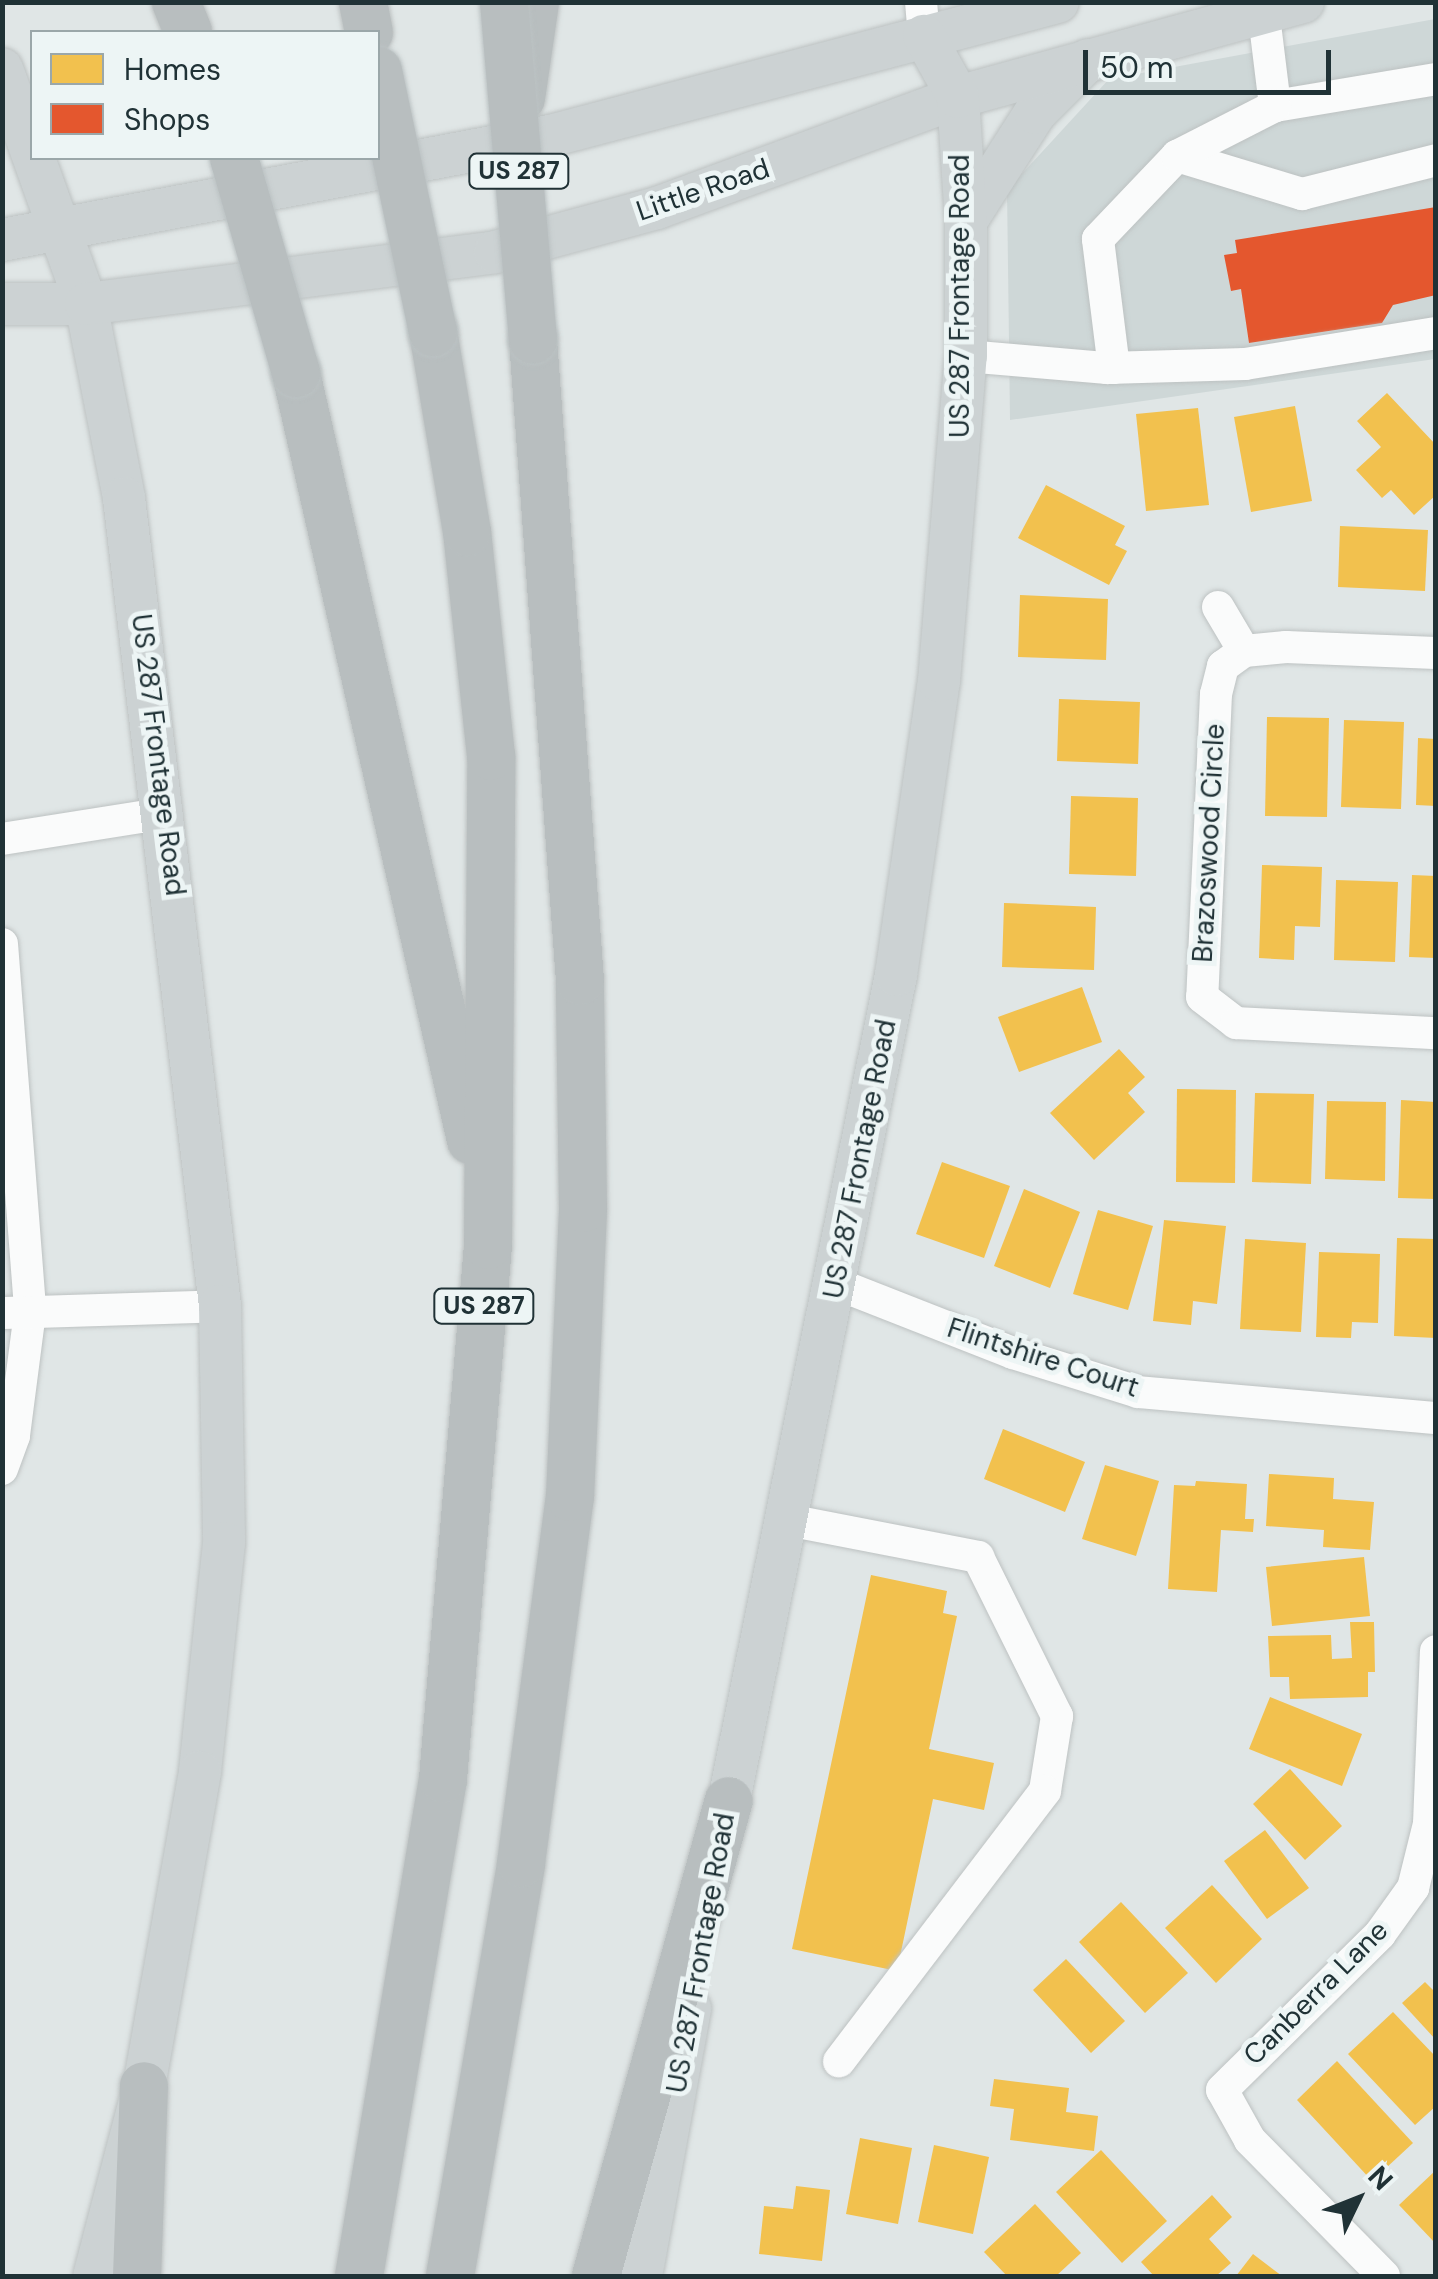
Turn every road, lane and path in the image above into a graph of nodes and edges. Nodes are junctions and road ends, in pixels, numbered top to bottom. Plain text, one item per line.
1 (176, 2) edge
2 (363, 2) edge
3 (504, 2) edge
4 (535, 2) edge
5 (1058, 2) edge
6 (1283, 9) edge
7 (922, 20) edge
8 (187, 30) edge
9 (369, 30) edge
10 (1092, 56) junction
11 (2, 70) edge
12 (1436, 79) edge
13 (380, 80) edge
14 (958, 97) junction
15 (1275, 106) junction
16 (516, 136) junction
17 (30, 155) edge
18 (1177, 156) junction
19 (32, 160) edge
20 (235, 160) edge
21 (1436, 160) edge
22 (966, 221) junction
23 (55, 230) junction
24 (2, 240) edge
25 (2, 304) edge
26 (86, 304) junction
27 (1436, 334) edge
28 (966, 356) junction
29 (1114, 368) junction
30 (1218, 607) dead end
31 (1244, 651) junction
32 (1436, 653) edge
33 (166, 813) junction
34 (2, 839) edge
35 (2, 944) edge
36 (6, 1002) edge
37 (1436, 1033) edge
38 (488, 1245) junction
39 (837, 1284) junction
40 (220, 1306) junction
41 (16, 1312) edge
42 (1436, 1418) edge
43 (2, 1469) edge
44 (788, 1520) junction
45 (1436, 1651) edge
46 (729, 1801) junction
47 (838, 2061) dead end
48 (144, 2086) junction
49 (94, 2276) edge
50 (137, 2276) edge
51 (359, 2276) edge
52 (450, 2276) edge
53 (596, 2276) edge
54 (641, 2276) edge
55 (1384, 2276) edge

1 - 8 highway
2 - 9 highway
3 - 16 highway, US 287, bridge
4 - 16 highway, bridge
5 - 7 main road
6 - 10 main road, Little Road
6 - 15 street
7 - 14 main road, US 287 Frontage Road
7 - 23 main road
10 - 14 main road, Little Road
10 - 22 main road
11 - 17 main road, US 287 Frontage Road
12 - 15 street
13 - 38 highway, US 287, bridge
14 - 22 main road, US 287 Frontage Road
14 - 26 main road, Little Road
15 - 18 street
16 - 52 highway, US 287, bridge
18 - 21 street
18 - 29 street
19 - 23 main road, US 287 Frontage Road
20 - 38 highway, bridge
22 - 28 main road, US 287 Frontage Road
23 - 24 main road
23 - 26 main road, US 287 Frontage Road
25 - 26 main road, Little Road
26 - 33 main road, US 287 Frontage Road
27 - 29 street
28 - 29 street
28 - 39 main road, US 287 Frontage Road
30 - 31 street
31 - 32 street
31 - 37 street, Brazoswood Circle
33 - 34 street
33 - 40 main road, US 287 Frontage Road
35 - 36 street
36 - 41 street
38 - 51 highway, US 287
39 - 42 street, Flintshire Court
39 - 44 main road, US 287 Frontage Road
40 - 41 street
40 - 48 main road, US 287 Frontage Road
41 - 43 street
44 - 46 main road, US 287 Frontage Road
44 - 47 street
45 - 55 street, Canberra Lane
46 - 53 highway
46 - 54 main road, US 287 Frontage Road
48 - 49 main road, US 287 Frontage Road
48 - 50 highway

